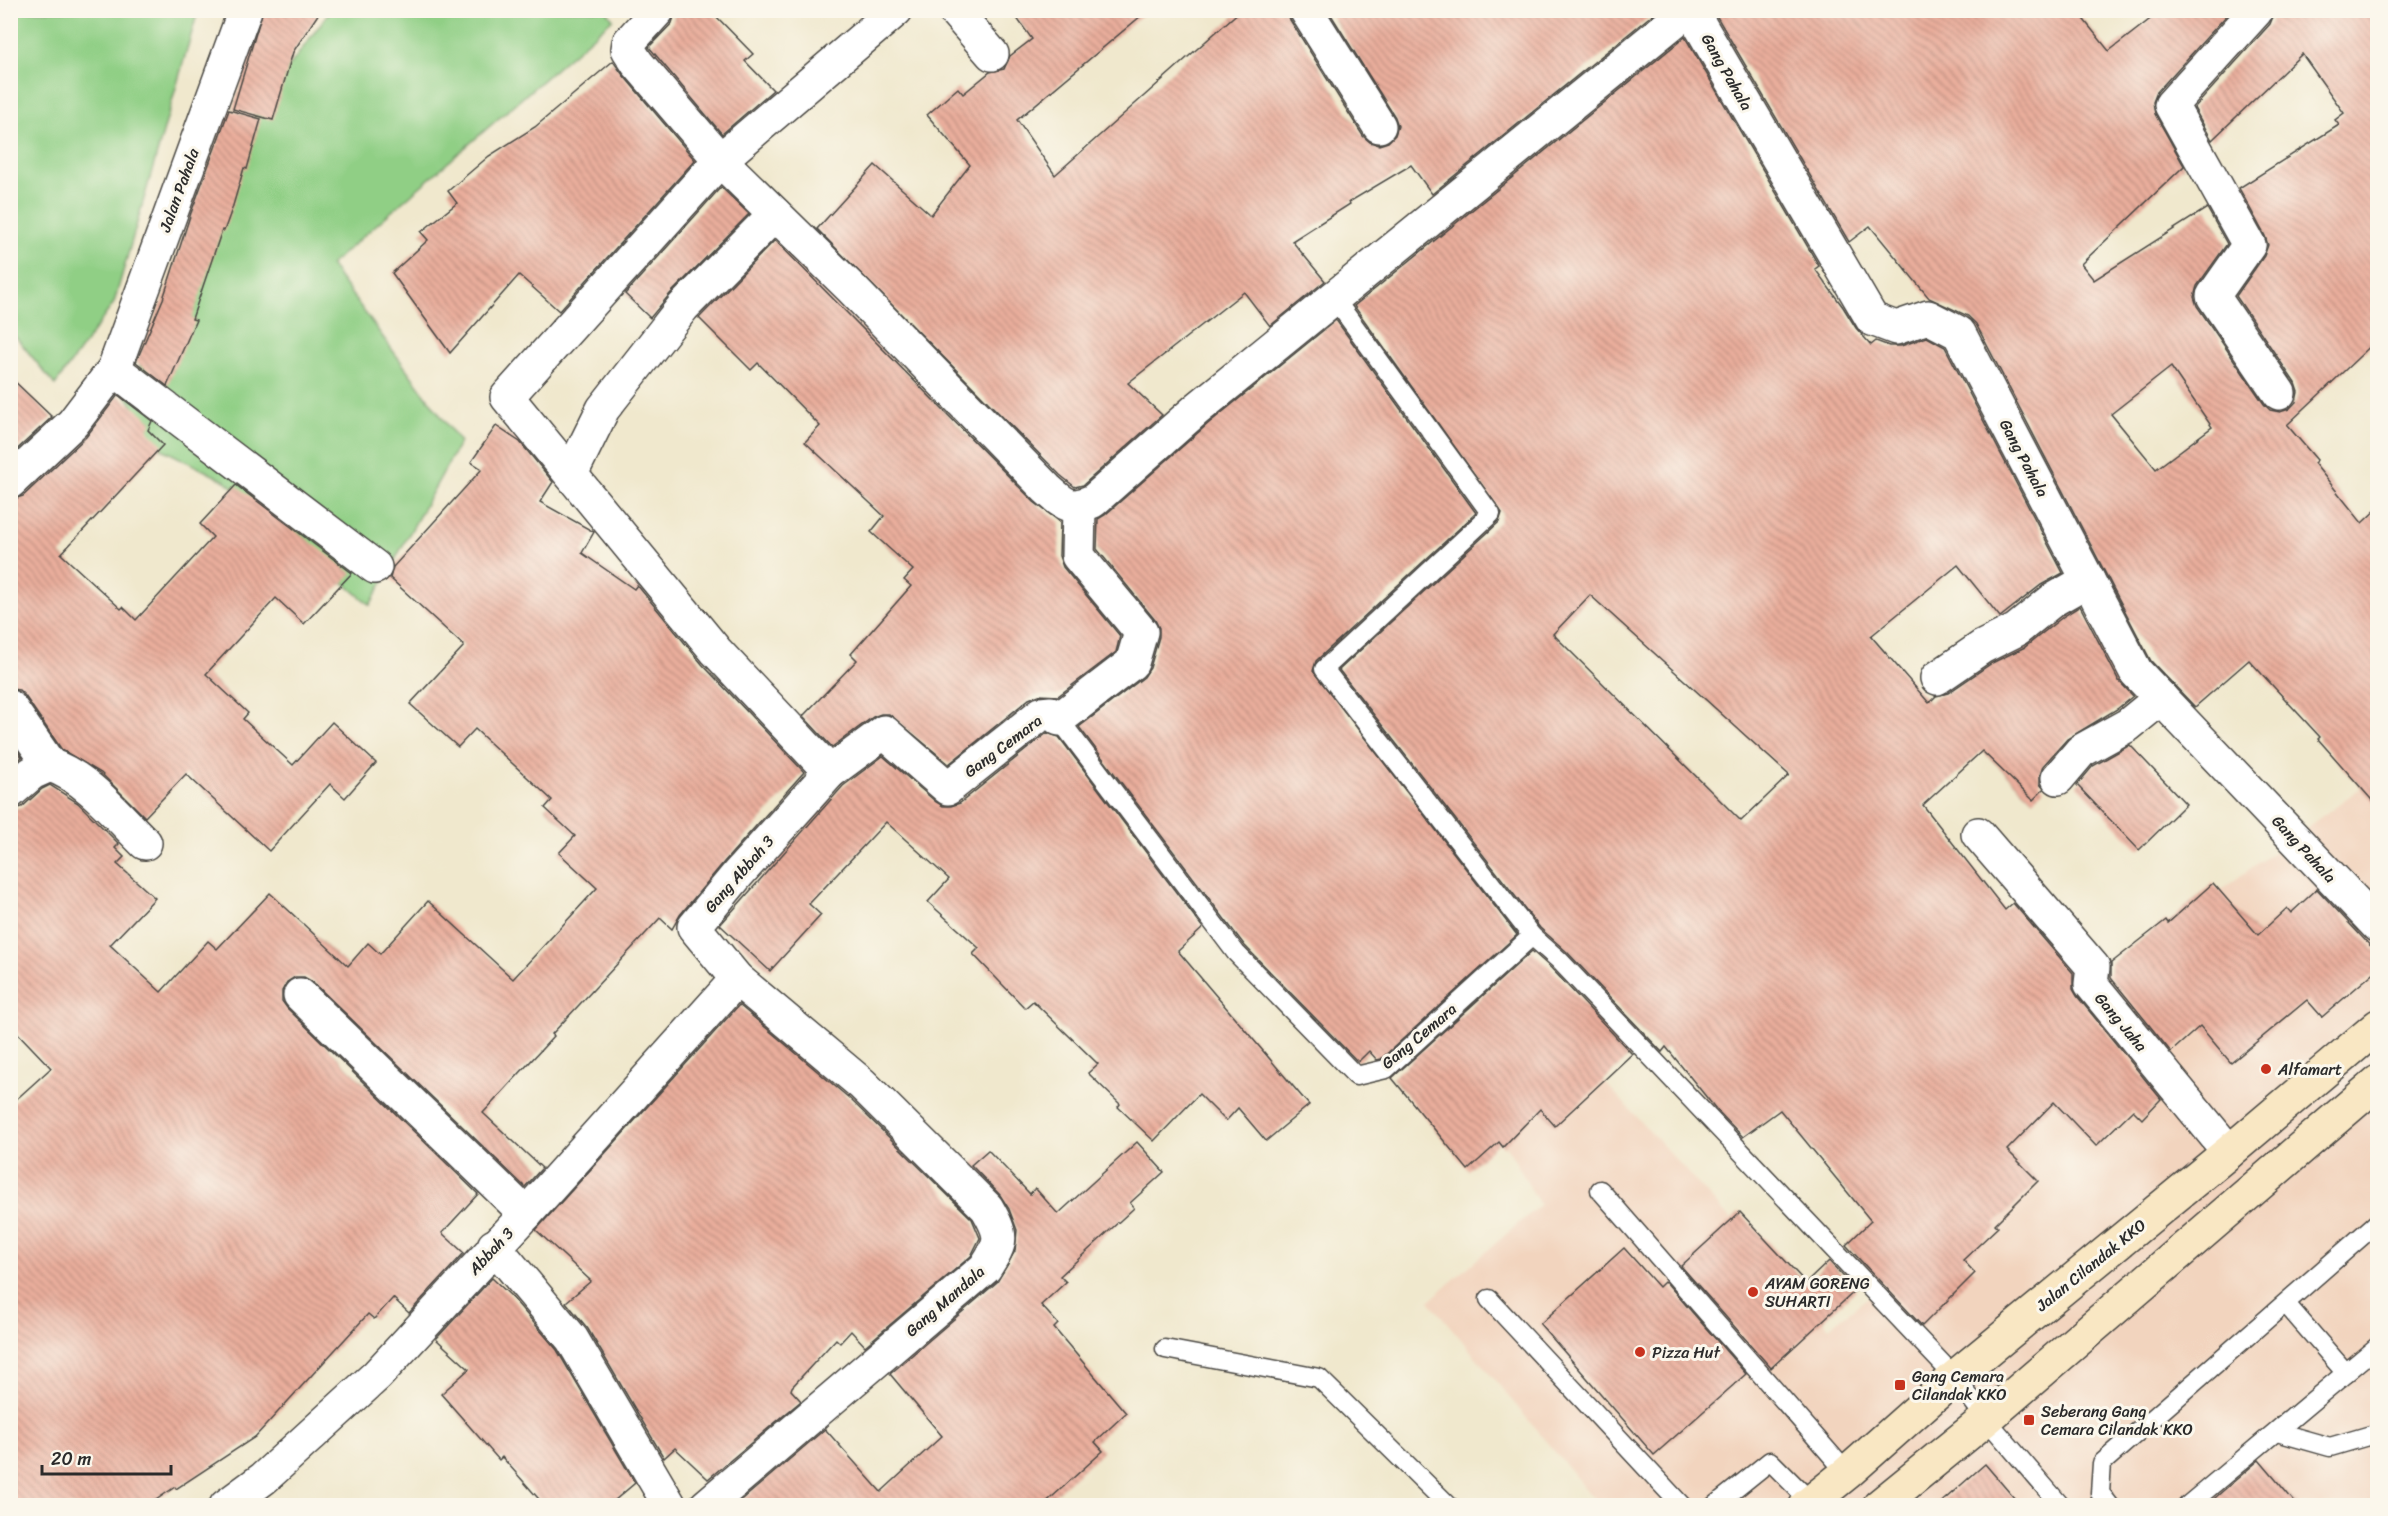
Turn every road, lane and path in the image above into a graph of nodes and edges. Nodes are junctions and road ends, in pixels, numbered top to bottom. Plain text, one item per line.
1 (245, 10) edge
2 (658, 10) edge
3 (896, 10) edge
4 (954, 10) edge
5 (1306, 10) edge
6 (1689, 10) edge
7 (2256, 11) edge
8 (992, 54) dead end
9 (1379, 126) dead end
10 (720, 160) junction
11 (775, 214) junction
12 (1334, 298) junction
13 (114, 369) junction
14 (2279, 393) dead end
15 (571, 474) junction
16 (10, 482) edge
17 (1079, 507) junction
18 (375, 567) dead end
19 (2088, 580) junction
20 (1937, 678) dead end
21 (2161, 698) junction
22 (10, 707) edge
23 (1055, 716) junction
24 (50, 765) junction
25 (830, 772) junction
26 (2058, 778) dead end
27 (10, 792) edge
28 (1978, 834) dead end
29 (145, 843) dead end
30 (2378, 927) edge
31 (1532, 936) junction
32 (736, 979) junction
33 (300, 995) dead end
34 (2378, 1026) edge
35 (2378, 1082) edge
36 (2229, 1152) junction
37 (1600, 1190) dead end
38 (526, 1214) junction
39 (2378, 1222) edge
40 (495, 1246) junction
41 (1489, 1299) dead end
42 (2286, 1304) junction
43 (2378, 1347) edge
44 (1165, 1349) dead end
45 (2346, 1373) junction
46 (1955, 1377) junction
47 (1986, 1419) junction
48 (2277, 1432) junction
49 (2378, 1433) edge
50 (1847, 1473) junction
51 (1810, 1504) edge
52 (226, 1506) edge
53 (670, 1506) edge
54 (706, 1506) edge
55 (1449, 1506) edge
56 (1682, 1506) edge
57 (1714, 1506) edge
58 (1879, 1506) edge
59 (2061, 1506) edge
60 (2110, 1506) edge
61 (2187, 1506) edge

1 - 13 street, Jalan Pahala
2 - 10 street
3 - 10 street
4 - 8 street
5 - 9 street
6 - 12 street
6 - 19 street, Gang Pahala
7 - 14 street
10 - 11 street
10 - 15 street
11 - 15 street
11 - 17 street
12 - 17 street
12 - 31 lane
13 - 16 street, Jalan Pahala
13 - 18 street
15 - 25 street
17 - 23 street
19 - 20 street
19 - 21 street, Gang Pahala
21 - 26 street
21 - 30 street, Gang Pahala
22 - 24 street
23 - 25 street, Gang Cemara
23 - 31 lane, Gang Cemara
24 - 27 street
24 - 29 street
25 - 32 street, Gang Abbah 3
28 - 36 street, Gang Jaha
31 - 46 lane
32 - 38 street, Abbah 3
32 - 54 street, Gang Mandala
33 - 38 street
34 - 36 street, Jalan Cilandak KKO
35 - 47 street
36 - 46 street, Jalan Cilandak KKO
37 - 50 lane
38 - 40 street, Abbah 3
39 - 42 lane
40 - 52 street, Abbah 3
40 - 53 street
41 - 56 lane
42 - 45 lane
42 - 60 lane
43 - 45 lane
44 - 55 lane
45 - 48 lane
46 - 47 lane
46 - 50 street, Jalan Cilandak KKO
47 - 58 street
47 - 59 lane
48 - 49 lane
48 - 61 lane
50 - 51 street, Jalan Cilandak KKO
51 - 57 lane

